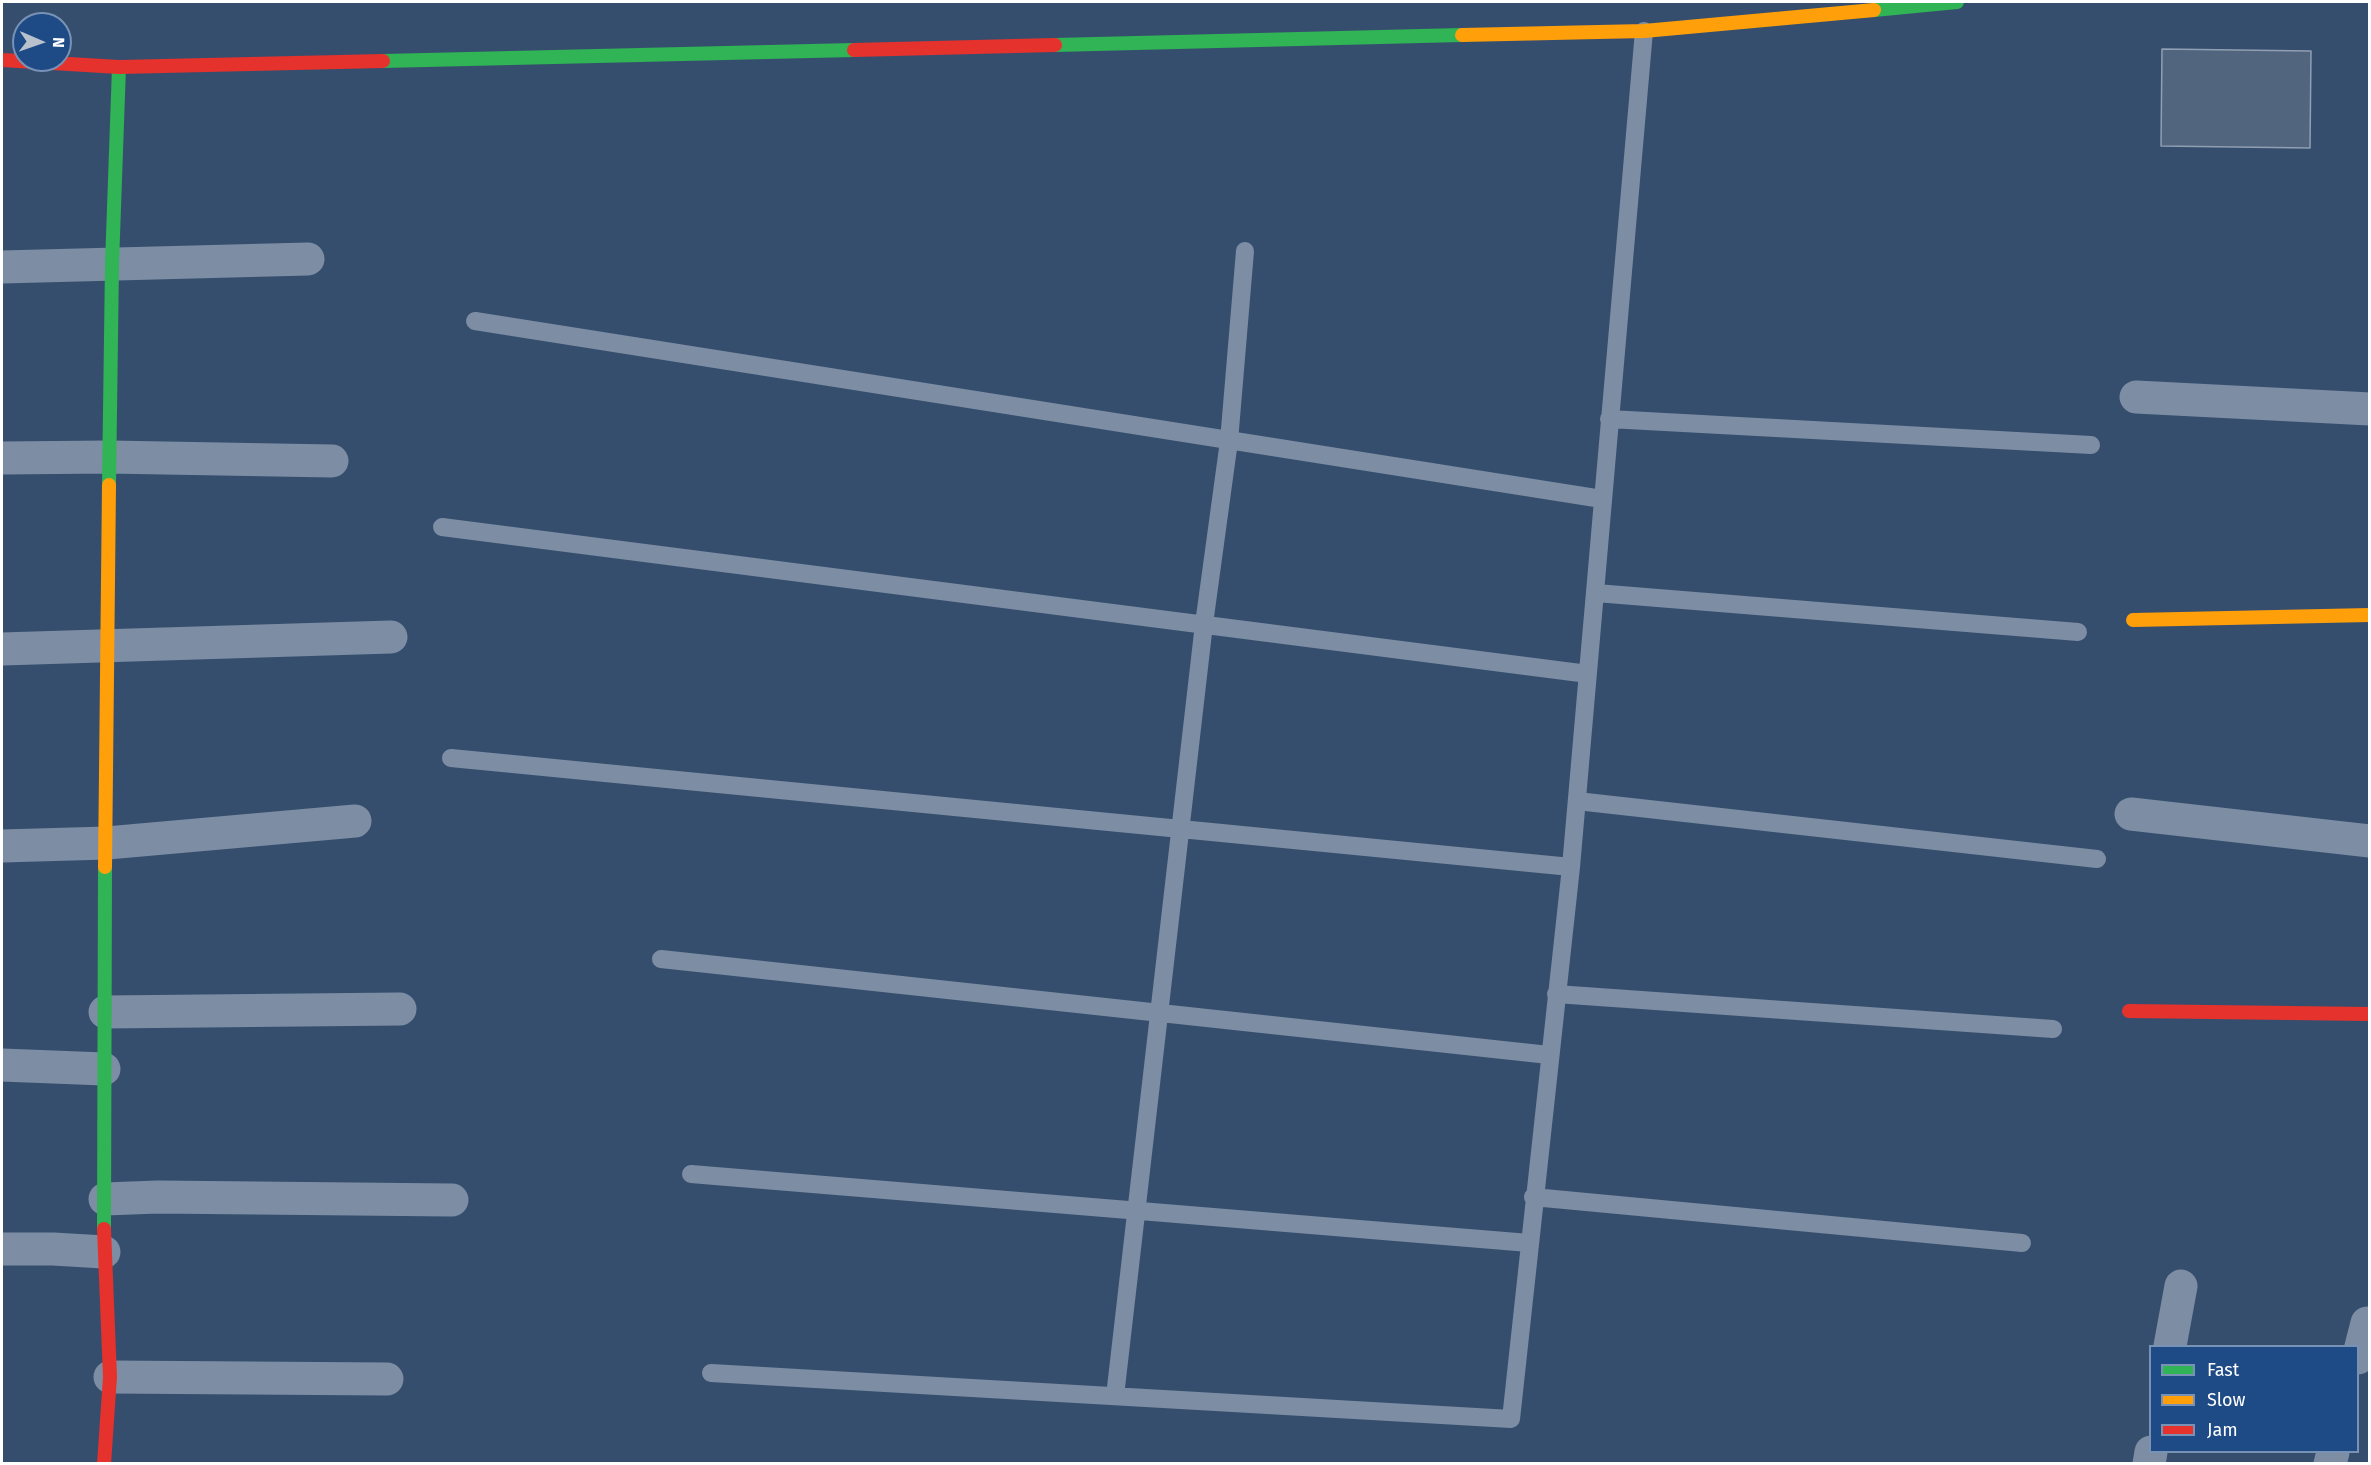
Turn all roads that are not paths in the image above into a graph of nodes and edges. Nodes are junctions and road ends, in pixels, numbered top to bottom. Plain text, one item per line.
1 (1957, 2) edge
2 (1808, 9) edge
3 (1644, 32) junction
4 (2, 60) edge
5 (119, 68) junction
6 (1245, 251) dead end
7 (308, 260) dead end
8 (112, 264) junction
9 (2, 267) edge
10 (476, 321) dead end
11 (2136, 397) dead end
12 (2370, 409) edge
13 (1609, 419) junction
14 (1229, 441) junction
15 (2091, 445) dead end
16 (109, 457) junction
17 (2, 458) edge
18 (332, 461) dead end
19 (1602, 499) junction
20 (442, 527) dead end
21 (1596, 593) junction
22 (2370, 615) edge
23 (2133, 620) dead end
24 (1204, 624) junction
25 (2078, 632) dead end
26 (391, 637) dead end
27 (106, 646) junction
28 (2, 649) edge
29 (1588, 674) junction
30 (451, 758) dead end
31 (1577, 801) junction
32 (2131, 814) dead end
33 (355, 821) dead end
34 (1180, 829) junction
35 (2370, 841) edge
36 (107, 843) junction
37 (2, 846) edge
38 (2097, 859) dead end
39 (1571, 867) junction
40 (661, 959) dead end
41 (1556, 994) junction
42 (400, 1009) dead end
43 (2129, 1011) dead end
44 (105, 1012) junction
45 (1159, 1013) junction
46 (2370, 1014) edge
47 (2053, 1029) dead end
48 (1550, 1055) junction
49 (2, 1065) edge
50 (104, 1069) junction
51 (692, 1174) dead end
52 (1533, 1197) junction
53 (105, 1199) junction
54 (452, 1200) dead end
55 (1137, 1210) junction
56 (1529, 1243) junction
57 (2022, 1243) dead end
58 (2, 1249) edge
59 (104, 1252) junction
60 (2181, 1286) dead end
61 (2367, 1323) dead end
62 (2170, 1345) edge
63 (2359, 1354) edge
64 (711, 1373) dead end
65 (110, 1377) junction
66 (387, 1379) dead end
67 (1115, 1396) junction
68 (104, 1464) edge

1 - 2 street
2 - 3 street
3 - 5 street
3 - 13 lane
4 - 5 street
5 - 8 street
6 - 14 lane
7 - 8 street
8 - 9 street
8 - 16 street
10 - 14 lane
11 - 12 street
13 - 15 lane
13 - 19 lane
14 - 19 lane
14 - 24 lane
16 - 17 street
16 - 18 street
16 - 27 street
19 - 21 lane
20 - 24 lane
21 - 25 lane
21 - 29 lane
22 - 23 street
24 - 29 lane
24 - 34 lane
26 - 27 street
27 - 28 street
27 - 36 street
29 - 31 lane
30 - 34 lane
31 - 38 lane
31 - 39 lane
32 - 35 street
33 - 36 street
34 - 39 lane
34 - 45 lane
36 - 37 street
36 - 44 street
39 - 41 lane
40 - 45 lane
41 - 47 lane
41 - 48 lane
42 - 44 street
43 - 46 street
44 - 50 street
45 - 48 lane
45 - 55 lane
48 - 52 lane
49 - 50 street
50 - 53 street
51 - 55 lane
52 - 56 lane
52 - 57 lane
53 - 54 street
53 - 59 street
55 - 56 lane
55 - 67 lane
56 - 67 lane
58 - 59 street
59 - 65 street
60 - 62 street
61 - 63 street
64 - 67 lane
65 - 66 street
65 - 68 street

